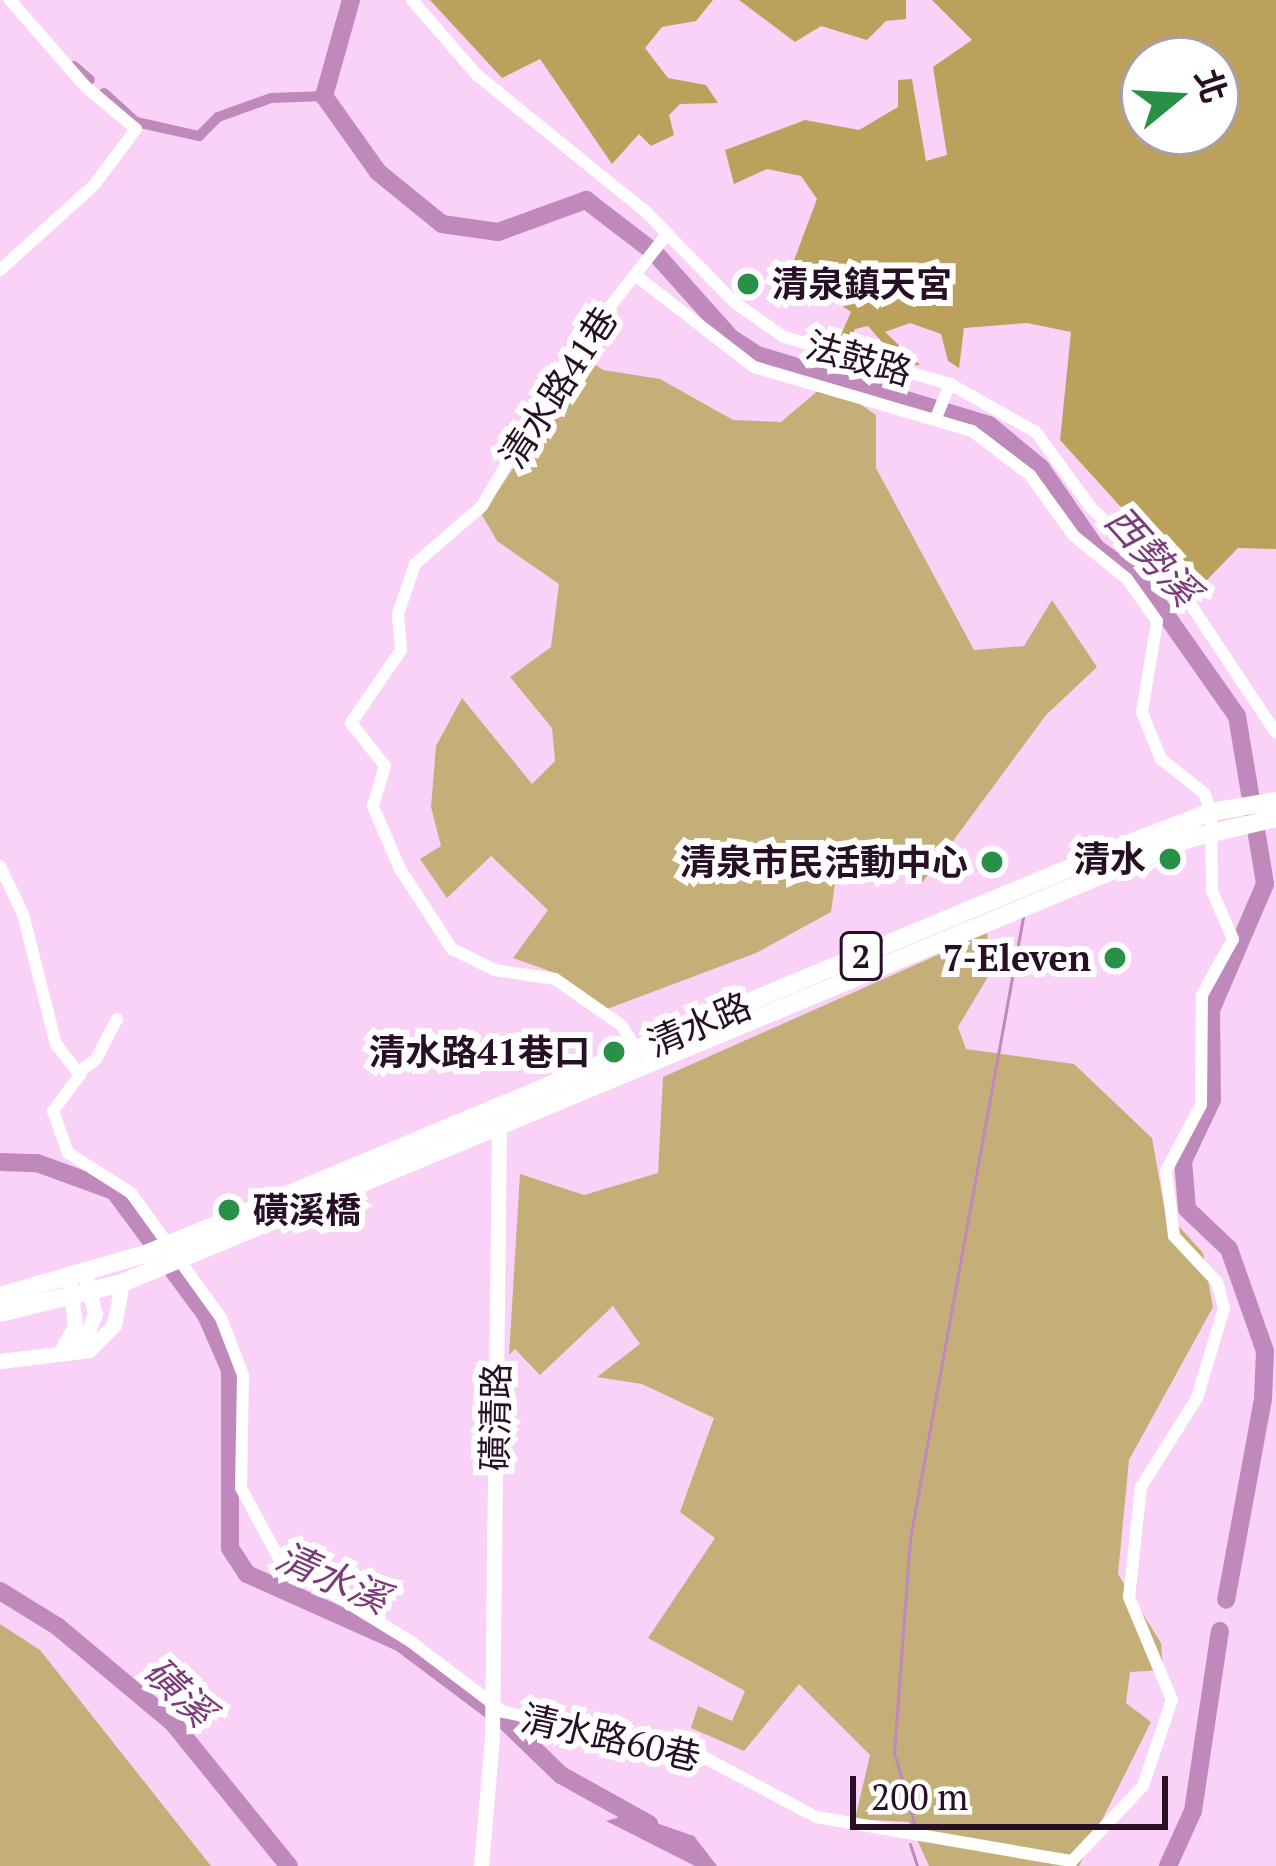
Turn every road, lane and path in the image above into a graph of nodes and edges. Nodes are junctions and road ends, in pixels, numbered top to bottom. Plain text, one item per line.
1 (10, 0) edge
2 (412, 0) edge
3 (667, 234) junction
4 (0, 270) edge
5 (639, 278) junction
6 (950, 384) junction
7 (936, 418) junction
8 (1125, 542) junction
9 (1109, 566) junction
10 (1276, 733) edge
11 (1271, 807) edge
12 (1222, 818) junction
13 (0, 866) edge
14 (117, 1019) dead end
15 (640, 1058) junction
16 (79, 1072) junction
17 (496, 1120) junction
18 (168, 1255) junction
19 (122, 1283) junction
20 (81, 1288) junction
21 (0, 1296) edge
22 (0, 1313) edge
23 (0, 1348) edge
24 (59, 1354) junction
25 (23, 1355) junction
26 (0, 1361) edge
27 (491, 1704) junction
28 (482, 1866) edge

1 - 4 street
2 - 3 street, 法鼓路
3 - 5 street, 清水路41巷
3 - 6 street, 法鼓路
5 - 7 street
5 - 15 street, 清水路41巷
6 - 7 street
6 - 8 street, 法鼓路
7 - 9 street
8 - 9 street
8 - 10 street, 法鼓路
9 - 12 street
11 - 12 main road, 2
12 - 15 main road, 清水路 / 2
12 - 27 street, 清水路60巷
13 - 16 street
14 - 16 street
15 - 17 main road, 清水路 / 2
16 - 18 street
17 - 18 main road, 清水路 / 2
17 - 27 street, 磺清路
18 - 19 main road, 清水路 / 2
18 - 20 main road, 清水路 / 2
18 - 27 street
19 - 20 main road, 清水路 / 2
19 - 24 street
20 - 21 main road, 2
20 - 22 main road, 2
20 - 24 street
23 - 25 street
24 - 25 street
25 - 26 street
27 - 28 street, 磺清路

